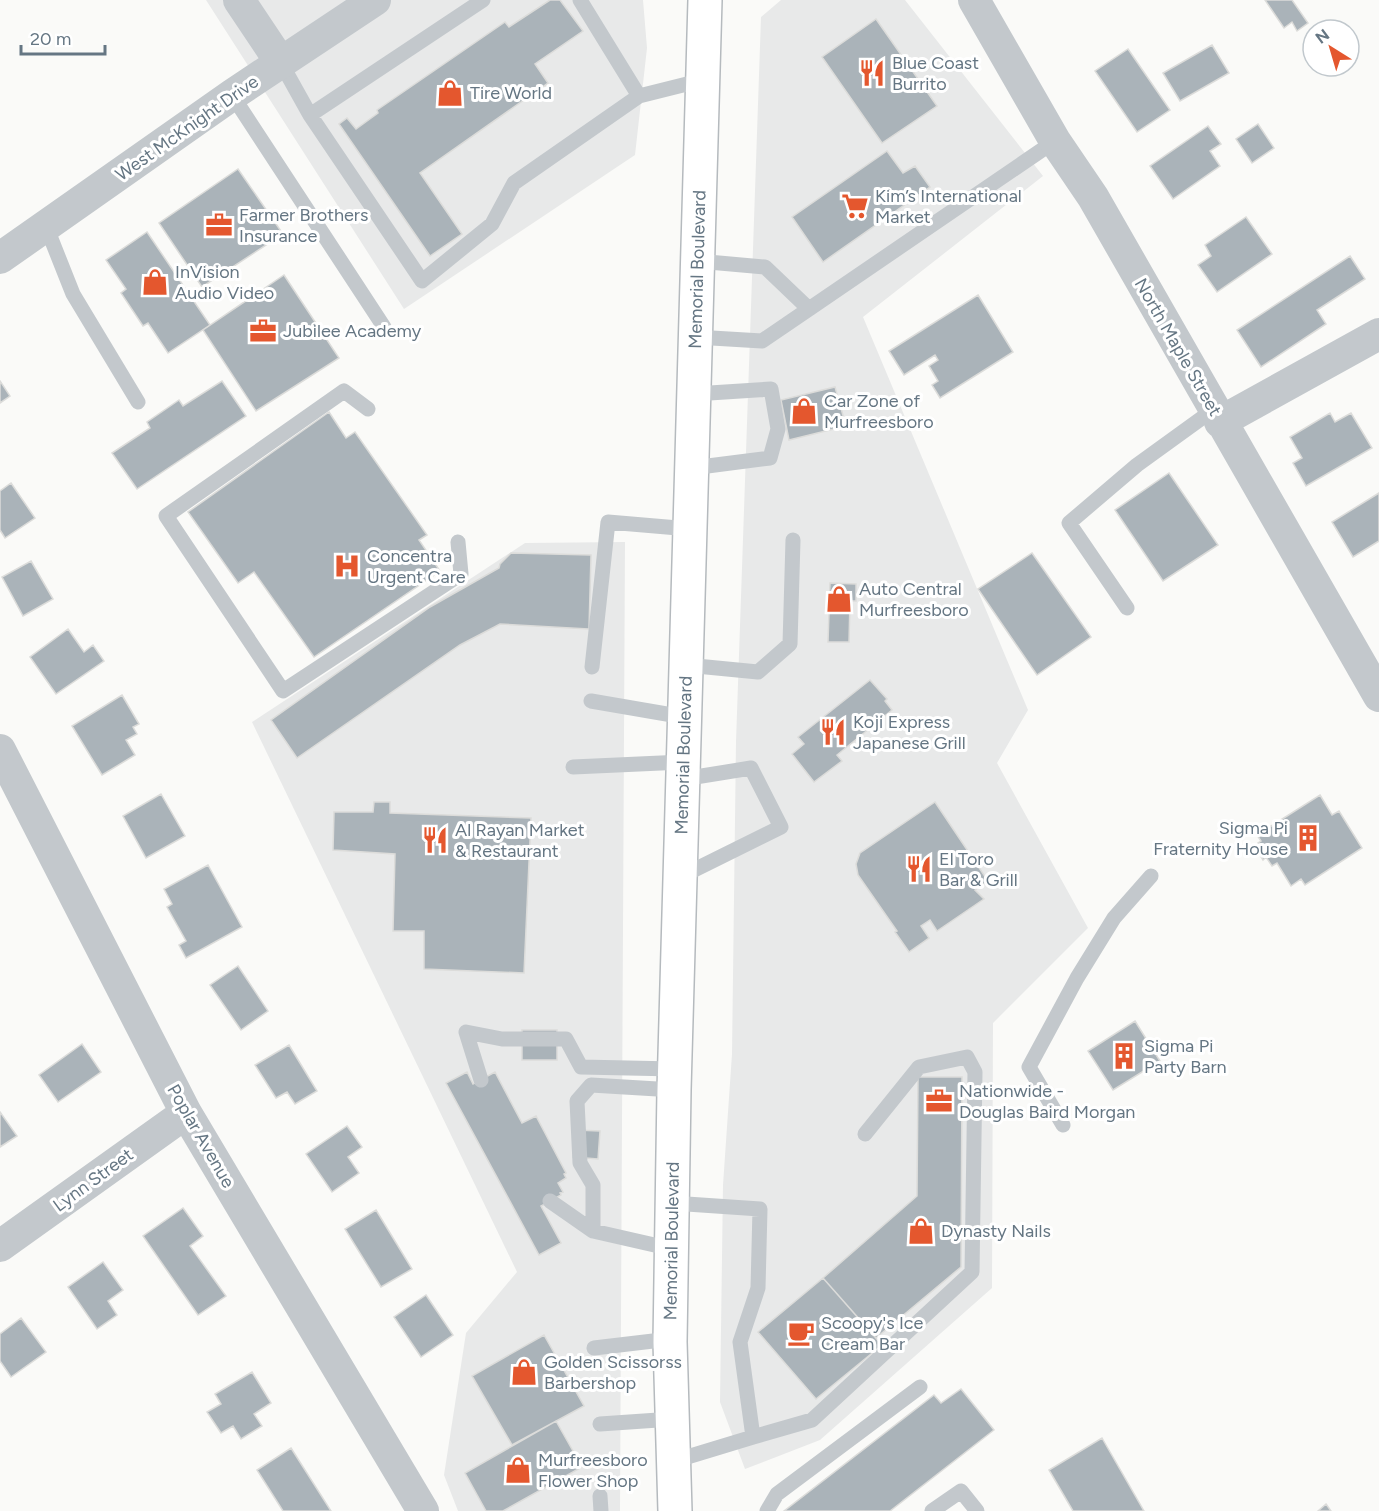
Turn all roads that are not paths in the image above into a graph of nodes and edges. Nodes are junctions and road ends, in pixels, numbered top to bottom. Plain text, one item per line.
1 (239, 0) edge
2 (375, 0) edge
3 (483, 0) edge
4 (580, 0) edge
5 (705, 0) edge
6 (974, 0) edge
7 (281, 63) junction
8 (703, 80) junction
9 (232, 95) junction
10 (639, 96) junction
11 (310, 115) junction
12 (1055, 141) junction
13 (46, 226) junction
14 (0, 258) edge
15 (697, 261) junction
16 (809, 309) junction
17 (384, 327) dead end
18 (1379, 334) edge
19 (695, 337) junction
20 (694, 394) junction
21 (138, 402) dead end
22 (368, 409) dead end
23 (1217, 416) junction
24 (692, 468) junction
25 (690, 529) junction
26 (793, 540) dead end
27 (458, 542) dead end
28 (1127, 608) dead end
29 (686, 665) junction
30 (592, 667) dead end
31 (1379, 696) edge
32 (591, 700) dead end
33 (684, 717) junction
34 (0, 750) edge
35 (573, 767) dead end
36 (683, 771) junction
37 (1151, 876) dead end
38 (680, 877) junction
39 (674, 1079) junction
40 (481, 1080) dead end
41 (186, 1113) junction
42 (1063, 1125) dead end
43 (865, 1134) dead end
44 (550, 1201) dead end
45 (672, 1203) junction
46 (593, 1231) junction
47 (0, 1246) edge
48 (672, 1249) junction
49 (670, 1339) junction
50 (594, 1348) dead end
51 (920, 1387) dead end
52 (673, 1419) junction
53 (600, 1424) dead end
54 (753, 1437) junction
55 (674, 1461) junction
56 (423, 1511) edge
57 (675, 1511) edge
58 (767, 1511) edge
59 (932, 1511) edge
60 (977, 1511) edge

1 - 7 street
2 - 7 street, West McKnight Drive
3 - 11 lane
4 - 10 lane
5 - 8 main road, Memorial Boulevard
6 - 12 street, North Maple Street
7 - 9 street, West McKnight Drive
7 - 11 lane
8 - 10 lane
8 - 15 main road, Memorial Boulevard
9 - 13 street, West McKnight Drive
9 - 17 lane
10 - 11 lane
12 - 16 lane
12 - 23 street, North Maple Street
13 - 14 street, West McKnight Drive
13 - 21 lane
15 - 16 lane
15 - 19 main road, Memorial Boulevard
16 - 19 lane
18 - 23 street
19 - 20 main road, Memorial Boulevard
20 - 24 main road, Memorial Boulevard
20 - 24 lane
22 - 27 lane
23 - 28 lane
23 - 31 street, North Maple Street
24 - 25 main road, Memorial Boulevard
25 - 29 main road, Memorial Boulevard
25 - 30 lane
26 - 29 lane
29 - 33 main road, Memorial Boulevard
32 - 33 lane
33 - 36 main road, Memorial Boulevard
34 - 41 street, Poplar Avenue
35 - 36 lane
36 - 38 main road, Memorial Boulevard
36 - 38 lane
37 - 42 lane
38 - 39 main road, Memorial Boulevard
39 - 40 lane
39 - 45 main road, Memorial Boulevard
39 - 46 lane
41 - 47 street, Lynn Street
41 - 56 street, Poplar Avenue
43 - 54 lane
44 - 46 lane
45 - 48 main road, Memorial Boulevard
45 - 54 lane
46 - 48 lane
48 - 49 main road, Memorial Boulevard
49 - 50 lane
49 - 52 main road, Memorial Boulevard
51 - 58 lane
52 - 53 lane
52 - 55 main road, Memorial Boulevard
54 - 55 lane
55 - 57 main road, Memorial Boulevard
59 - 60 lane

